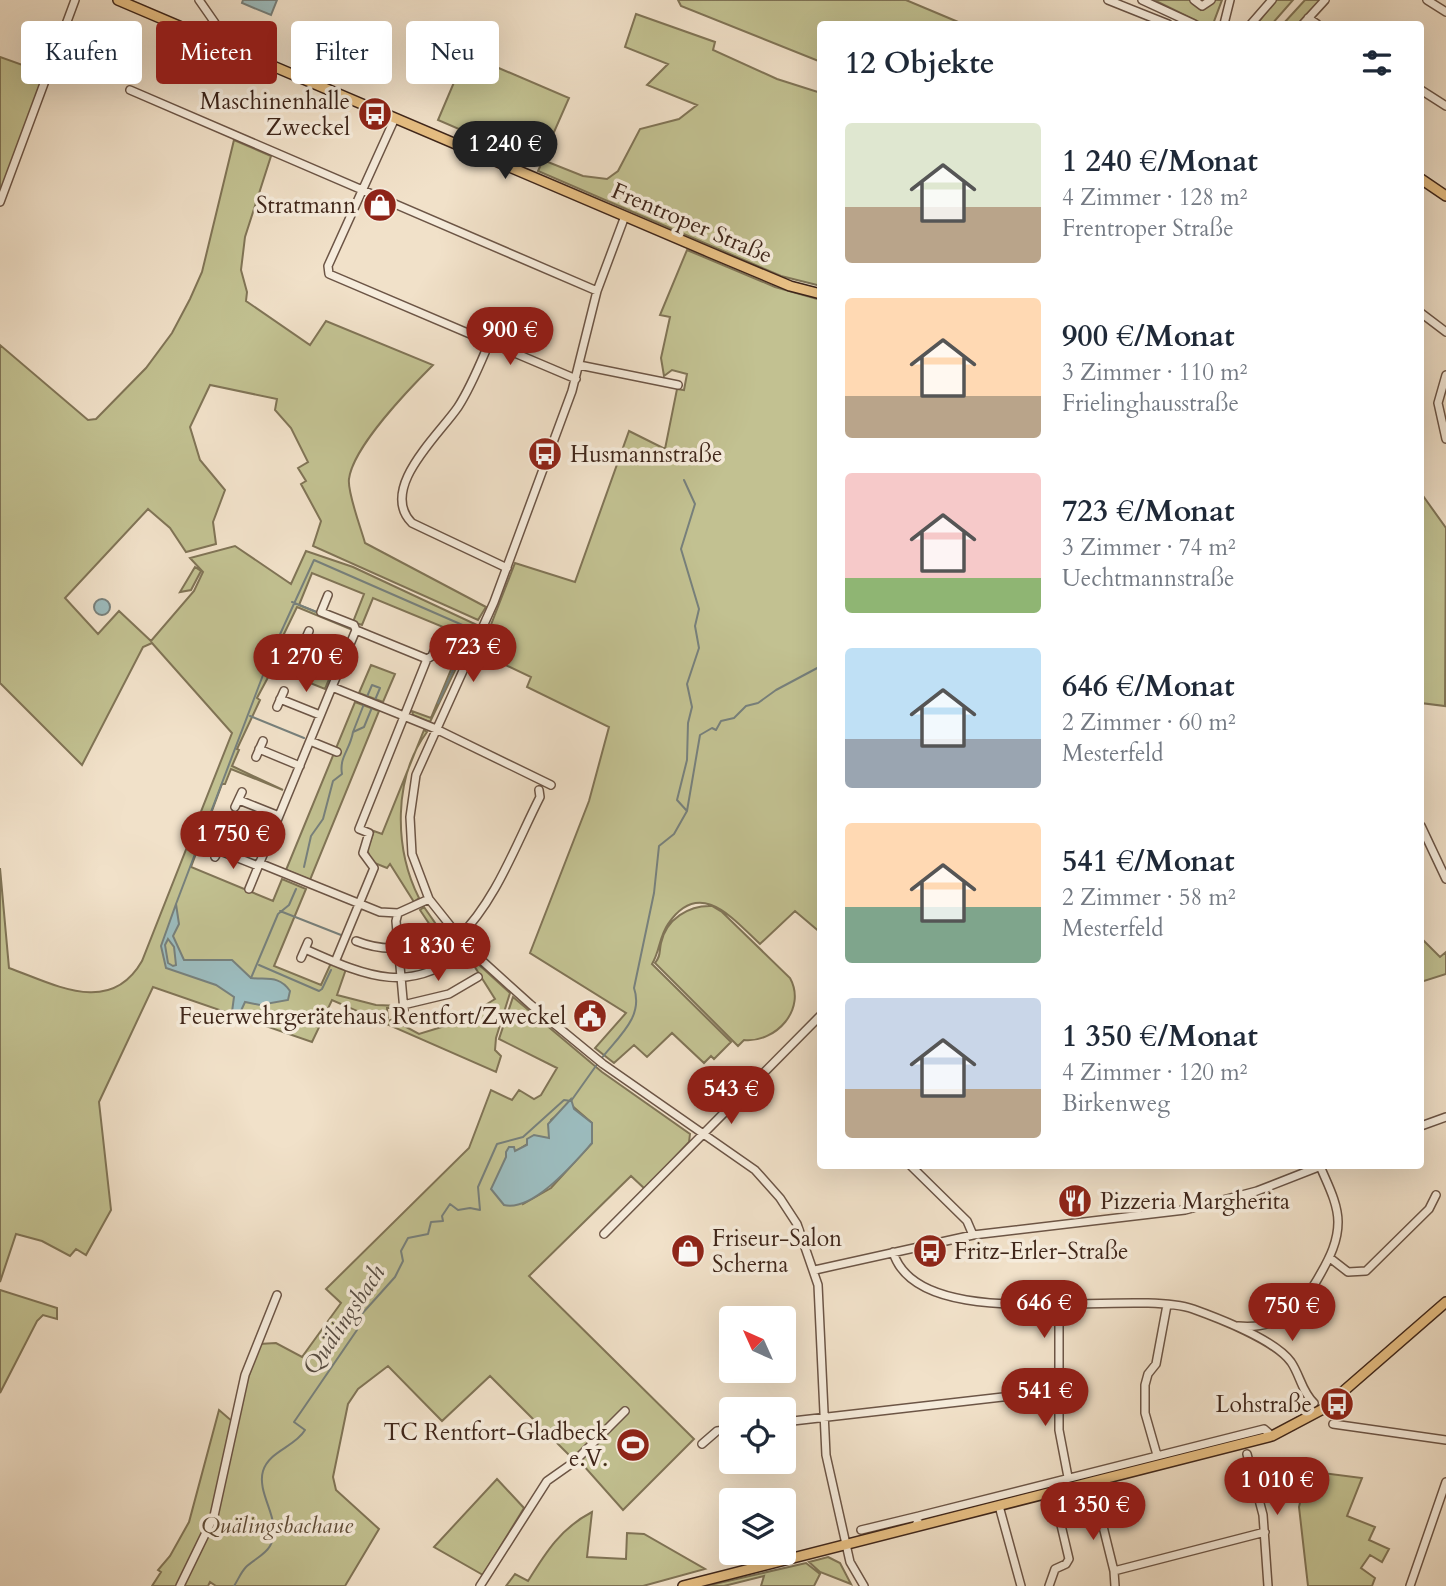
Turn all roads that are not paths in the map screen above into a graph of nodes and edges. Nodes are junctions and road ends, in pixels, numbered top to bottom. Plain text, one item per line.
1 (75, 0) edge
2 (118, 0) edge
3 (199, 0) edge
4 (1108, 0) edge
5 (1143, 0) edge
6 (1195, 0) edge
7 (1211, 0) edge
8 (1230, 0) edge
9 (1272, 0) edge
10 (1325, 0) edge
11 (1427, 0) edge
12 (1446, 12) edge
13 (168, 21) edge
14 (214, 21) edge
15 (1160, 21) edge
16 (1188, 21) edge
17 (1225, 21) edge
18 (1254, 21) edge
19 (1305, 21) edge
20 (277, 68) edge
21 (130, 90) dead end
22 (1424, 92) edge
23 (1446, 106) edge
24 (395, 118) junction
25 (1424, 181) edge
26 (363, 191) junction
27 (1446, 196) edge
28 (0, 202) edge
29 (625, 216) junction
30 (597, 291) junction
31 (817, 293) edge
32 (1424, 315) edge
33 (1446, 332) edge
34 (489, 343) junction
35 (579, 365) junction
36 (1446, 375) edge
37 (576, 379) junction
38 (678, 386) dead end
39 (1446, 439) edge
40 (507, 568) junction
41 (328, 595) dead end
42 (356, 630) junction
43 (440, 636) dead end
44 (305, 639) dead end
45 (345, 655) junction
46 (427, 659) junction
47 (332, 687) junction
48 (280, 699) dead end
49 (320, 715) junction
50 (405, 716) junction
51 (436, 729) junction
52 (310, 741) junction
53 (259, 749) dead end
54 (337, 752) dead end
55 (300, 765) junction
56 (551, 785) dead end
57 (539, 790) dead end
58 (239, 799) dead end
59 (279, 816) junction
60 (1424, 832) edge
61 (218, 850) dead end
62 (259, 865) junction
63 (1446, 879) edge
64 (249, 888) dead end
65 (429, 899) junction
66 (359, 905) junction
67 (398, 913) junction
68 (435, 937) dead end
69 (458, 938) junction
70 (356, 941) dead end
71 (468, 948) junction
72 (398, 949) junction
73 (302, 958) dead end
74 (335, 962) junction
75 (402, 977) junction
76 (478, 977) dead end
77 (403, 1005) junction
78 (817, 1019) edge
79 (405, 1022) dead end
80 (1446, 1117) edge
81 (1424, 1125) edge
82 (705, 1133) junction
83 (914, 1169) edge
84 (1313, 1169) edge
85 (1322, 1169) edge
86 (1436, 1195) dead end
87 (604, 1234) dead end
88 (973, 1236) junction
89 (893, 1252) junction
90 (1329, 1258) junction
91 (815, 1270) junction
92 (277, 1296) dead end
93 (1446, 1302) edge
94 (1059, 1305) junction
95 (1167, 1305) junction
96 (1234, 1326) junction
97 (1058, 1374) junction
98 (1314, 1403) dead end
99 (625, 1411) dead end
100 (822, 1418) junction
101 (796, 1421) edge
102 (1333, 1424) dead end
103 (719, 1431) edge
104 (1272, 1436) junction
105 (1446, 1440) edge
106 (702, 1444) dead end
107 (1247, 1454) dead end
108 (1157, 1455) junction
109 (1068, 1477) junction
110 (1446, 1484) edge
111 (1053, 1492) junction
112 (1095, 1494) dead end
113 (999, 1506) junction
114 (919, 1516) junction
115 (916, 1527) junction
116 (861, 1530) dead end
117 (1265, 1532) junction
118 (846, 1545) junction
119 (1114, 1572) junction
120 (180, 1586) edge
121 (480, 1586) edge
122 (683, 1586) edge
123 (864, 1586) edge
124 (1021, 1586) edge
125 (1049, 1586) edge
126 (1115, 1586) edge
127 (1268, 1586) edge
128 (1410, 1586) edge

1 - 28 street
2 - 13 main road, Frentroper Straße
3 - 14 street
4 - 15 street
5 - 16 street
6 - 7 street
8 - 17 street
9 - 18 street
10 - 19 street
11 - 12 street
20 - 24 main road, Frentroper Straße
21 - 26 street
22 - 23 street
24 - 26 street
24 - 29 main road, Frentroper Straße
25 - 27 main road
26 - 30 street
26 - 34 street
29 - 30 street
29 - 31 main road, Frentroper Straße
30 - 35 street
32 - 33 street
34 - 37 street
34 - 40 street
35 - 37 street
35 - 38 street
36 - 39 street
37 - 40 street
40 - 51 street
41 - 42 street
42 - 45 street
42 - 46 street
43 - 46 street
44 - 45 street
45 - 47 street
46 - 50 street
47 - 49 street
47 - 50 street
48 - 49 street
49 - 52 street
50 - 51 street
50 - 66 street
51 - 56 street
51 - 65 street
52 - 54 street
52 - 55 street
53 - 55 street
55 - 59 street
57 - 69 street
58 - 59 street
59 - 62 street
60 - 63 street
61 - 62 street
62 - 64 street
62 - 66 street
65 - 67 street
65 - 69 street
66 - 67 street
66 - 74 street
67 - 72 street
68 - 72 street
69 - 71 street
70 - 72 street
71 - 75 street
71 - 82 street
72 - 75 street
73 - 74 street
74 - 75 street
75 - 77 street
76 - 77 street
77 - 79 street
78 - 82 street
80 - 81 street
82 - 87 street
82 - 91 street
83 - 88 street
84 - 88 street
85 - 90 street
86 - 90 street
88 - 89 street
89 - 91 street
89 - 94 street
90 - 96 street
91 - 100 street
92 - 120 street
93 - 104 main road
94 - 95 street
94 - 97 street
95 - 96 street
95 - 108 street
96 - 98 street
97 - 100 street
97 - 109 street
99 - 121 street
100 - 101 street
100 - 118 street
102 - 105 street
103 - 106 street
104 - 108 street
104 - 111 main road
107 - 117 street
108 - 109 street
109 - 114 street
110 - 128 street
111 - 113 main road
111 - 125 street
112 - 119 street
113 - 115 main road
113 - 124 street
114 - 115 street
114 - 116 street
115 - 118 main road
117 - 119 street
117 - 127 street
118 - 122 main road
118 - 123 street
119 - 126 street

